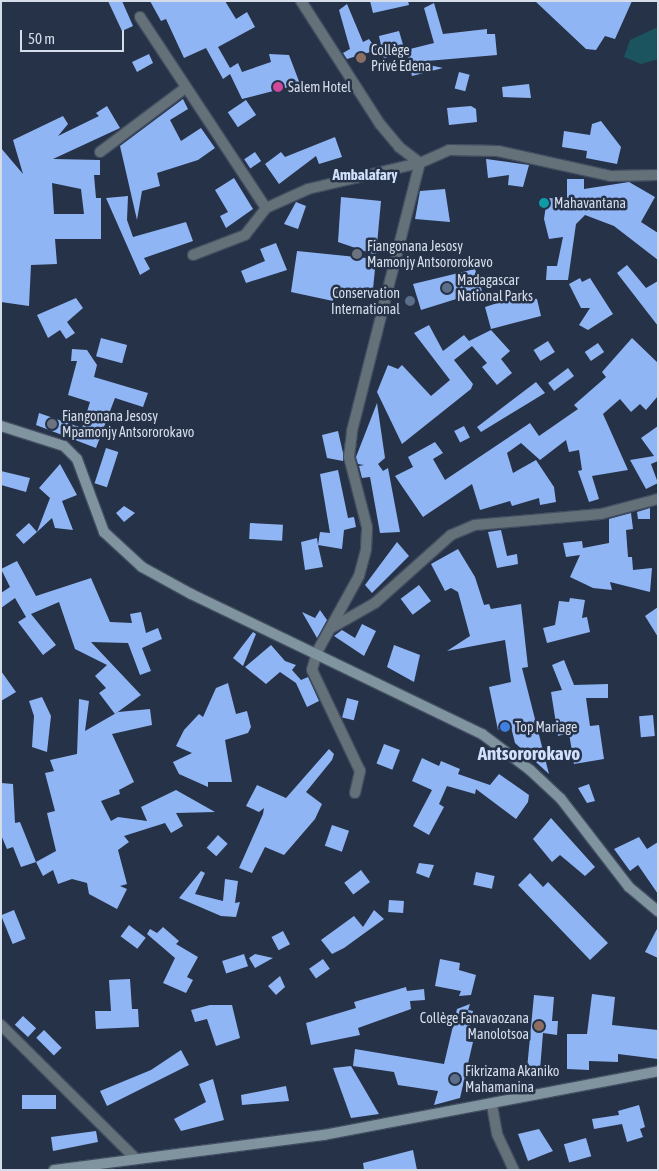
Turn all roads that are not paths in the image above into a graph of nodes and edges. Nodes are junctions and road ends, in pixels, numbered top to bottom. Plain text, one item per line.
1 (301, 1) edge
2 (140, 17) dead end
3 (184, 89) junction
4 (100, 152) dead end
5 (420, 163) junction
6 (658, 175) edge
7 (266, 208) junction
8 (193, 255) dead end
9 (1, 426) edge
10 (658, 499) edge
11 (333, 628) junction
12 (316, 652) junction
13 (355, 793) dead end
14 (658, 911) edge
15 (1, 1025) edge
16 (658, 1071) edge
17 (492, 1105) junction
18 (136, 1160) junction
19 (54, 1170) edge
20 (514, 1170) edge

1 - 5 street
2 - 3 street
3 - 4 street
3 - 7 street
5 - 6 street
5 - 7 street
5 - 11 street
7 - 8 street
9 - 12 street
10 - 11 street
11 - 12 street
12 - 13 street
12 - 14 street
15 - 18 street
16 - 17 street
17 - 18 street
17 - 20 street
18 - 19 street

